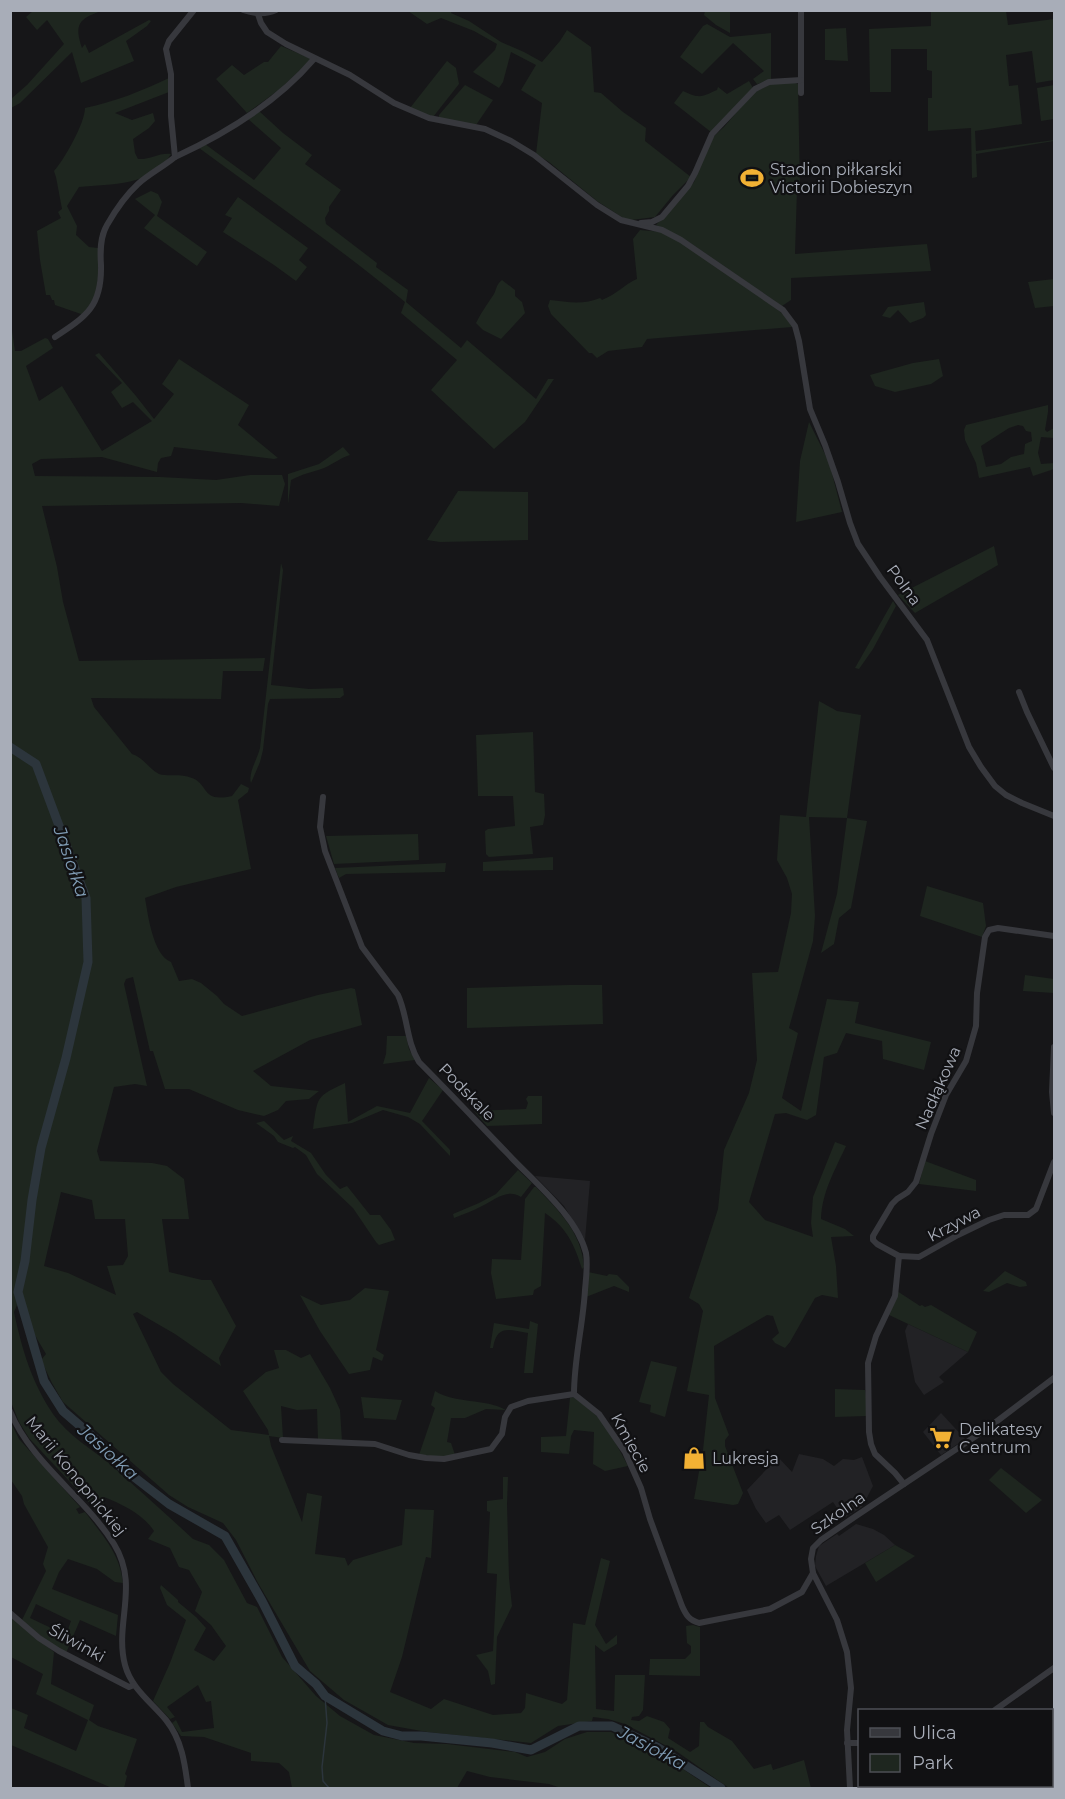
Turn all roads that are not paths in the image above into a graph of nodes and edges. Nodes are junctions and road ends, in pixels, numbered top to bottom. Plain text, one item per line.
1 (194, 10) edge
2 (243, 10) edge
3 (276, 10) edge
4 (801, 10) edge
5 (258, 14) junction
6 (314, 59) junction
7 (801, 80) junction
8 (801, 93) dead end
9 (175, 157) junction
10 (638, 224) junction
11 (55, 337) dead end
12 (1019, 692) dead end
13 (1054, 768) edge
14 (322, 798) dead end
15 (1054, 816) edge
16 (1054, 936) edge
17 (1054, 1047) edge
18 (1054, 1113) edge
19 (1054, 1162) edge
20 (898, 1256) junction
21 (1054, 1378) edge
22 (574, 1394) junction
23 (10, 1411) edge
24 (282, 1440) dead end
25 (904, 1484) junction
26 (813, 1573) junction
27 (821, 1588) junction
28 (802, 1592) junction
29 (10, 1613) edge
30 (1054, 1668) edge
31 (134, 1685) junction
32 (996, 1709) edge
33 (847, 1743) junction
34 (858, 1743) edge
35 (188, 1788) edge
36 (850, 1788) edge

1 - 9 street
2 - 5 street
3 - 5 street
4 - 7 street
5 - 6 street
6 - 9 street
6 - 10 street
7 - 8 street
7 - 10 street
9 - 11 street
10 - 15 street, Polna
12 - 13 street
14 - 22 street, Podskale
16 - 20 street, Nadłąkowa
17 - 18 street
19 - 20 street, Krzywa
20 - 25 street
21 - 25 street, Szkolna
22 - 24 street
22 - 28 street, Kmiecie
23 - 31 street, Marii Konopnickiej
25 - 26 street, Szkolna
26 - 27 street
26 - 28 street
27 - 28 street, Kmiecie
27 - 33 street
29 - 31 street, Śliwinki
30 - 32 street
31 - 35 street, Marii Konopnickiej
33 - 34 street
33 - 36 street

